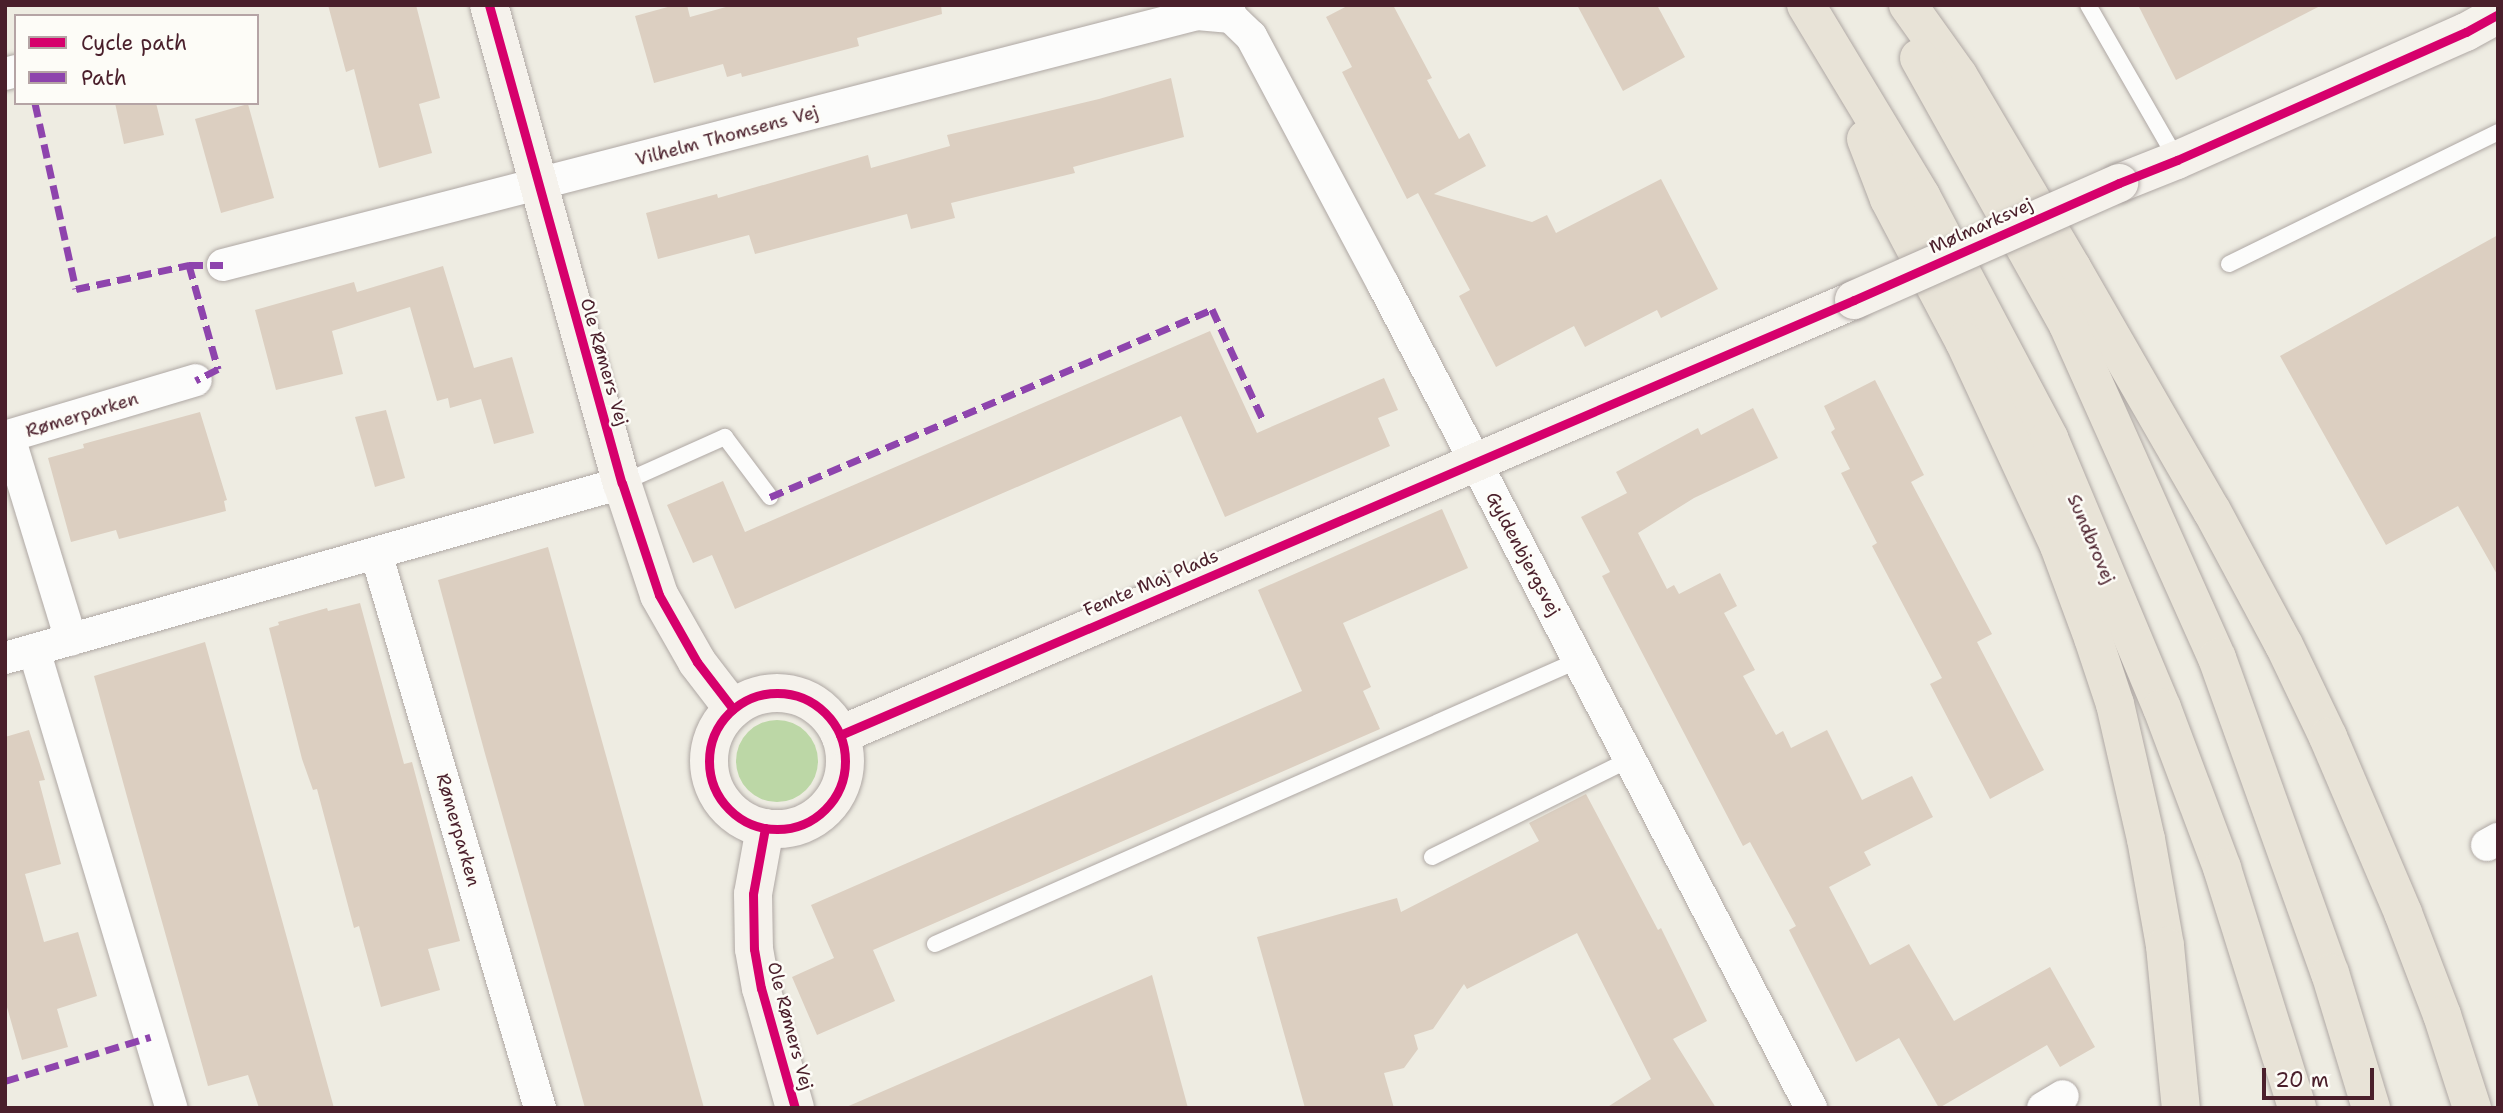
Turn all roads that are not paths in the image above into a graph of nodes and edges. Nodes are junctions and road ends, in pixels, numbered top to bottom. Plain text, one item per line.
1 (488, 5) edge
2 (1806, 5) edge
3 (1889, 5) edge
4 (1908, 5) edge
5 (2088, 5) edge
6 (1229, 11) edge
7 (2498, 14) edge
8 (1829, 42) junction
9 (2498, 132) edge
10 (2177, 160) junction
11 (538, 185) junction
12 (2229, 264) dead end
13 (223, 265) dead end
14 (196, 380) dead end
15 (7, 437) edge
16 (1475, 462) junction
17 (622, 483) junction
18 (770, 497) dead end
19 (376, 553) junction
20 (72, 640) junction
21 (20, 654) edge
22 (1578, 660) junction
23 (733, 709) junction
24 (840, 735) junction
25 (1630, 759) junction
26 (765, 828) junction
27 (1432, 858) dead end
28 (935, 944) dead end
29 (171, 1108) edge
30 (540, 1108) edge
31 (795, 1108) edge
32 (1811, 1108) edge
33 (2181, 1108) edge
34 (2297, 1108) edge
35 (2371, 1108) edge
36 (2472, 1108) edge

1 - 11 street, Ole Rømers Vej
2 - 8 main road, Sundbrovej
3 - 35 main road
4 - 36 main road
5 - 10 lane
6 - 11 street, Vilhelm Thomsens Vej
6 - 16 street, Gyldenbjergsvej
7 - 10 street, Mølmarksvej
8 - 33 main road
8 - 34 main road, Sundbrovej
9 - 12 lane
10 - 16 street, Mølmarksvej, bridge
11 - 13 street, Vilhelm Thomsens Vej
11 - 17 street, Ole Rømers Vej
14 - 15 street, Rømerparken
15 - 20 street, Rømerparken
16 - 22 street, Gyldenbjergsvej
16 - 24 street, Femte Maj Plads
17 - 18 lane
17 - 19 street
17 - 23 street, Ole Rømers Vej
19 - 20 street
19 - 30 street, Rømerparken
20 - 21 street
21 - 29 street
22 - 25 street, Gyldenbjergsvej
22 - 28 lane
23 - 24 street
23 - 26 street
24 - 26 street
25 - 27 lane
25 - 32 street, Gyldenbjergsvej
26 - 31 street, Ole Rømers Vej

